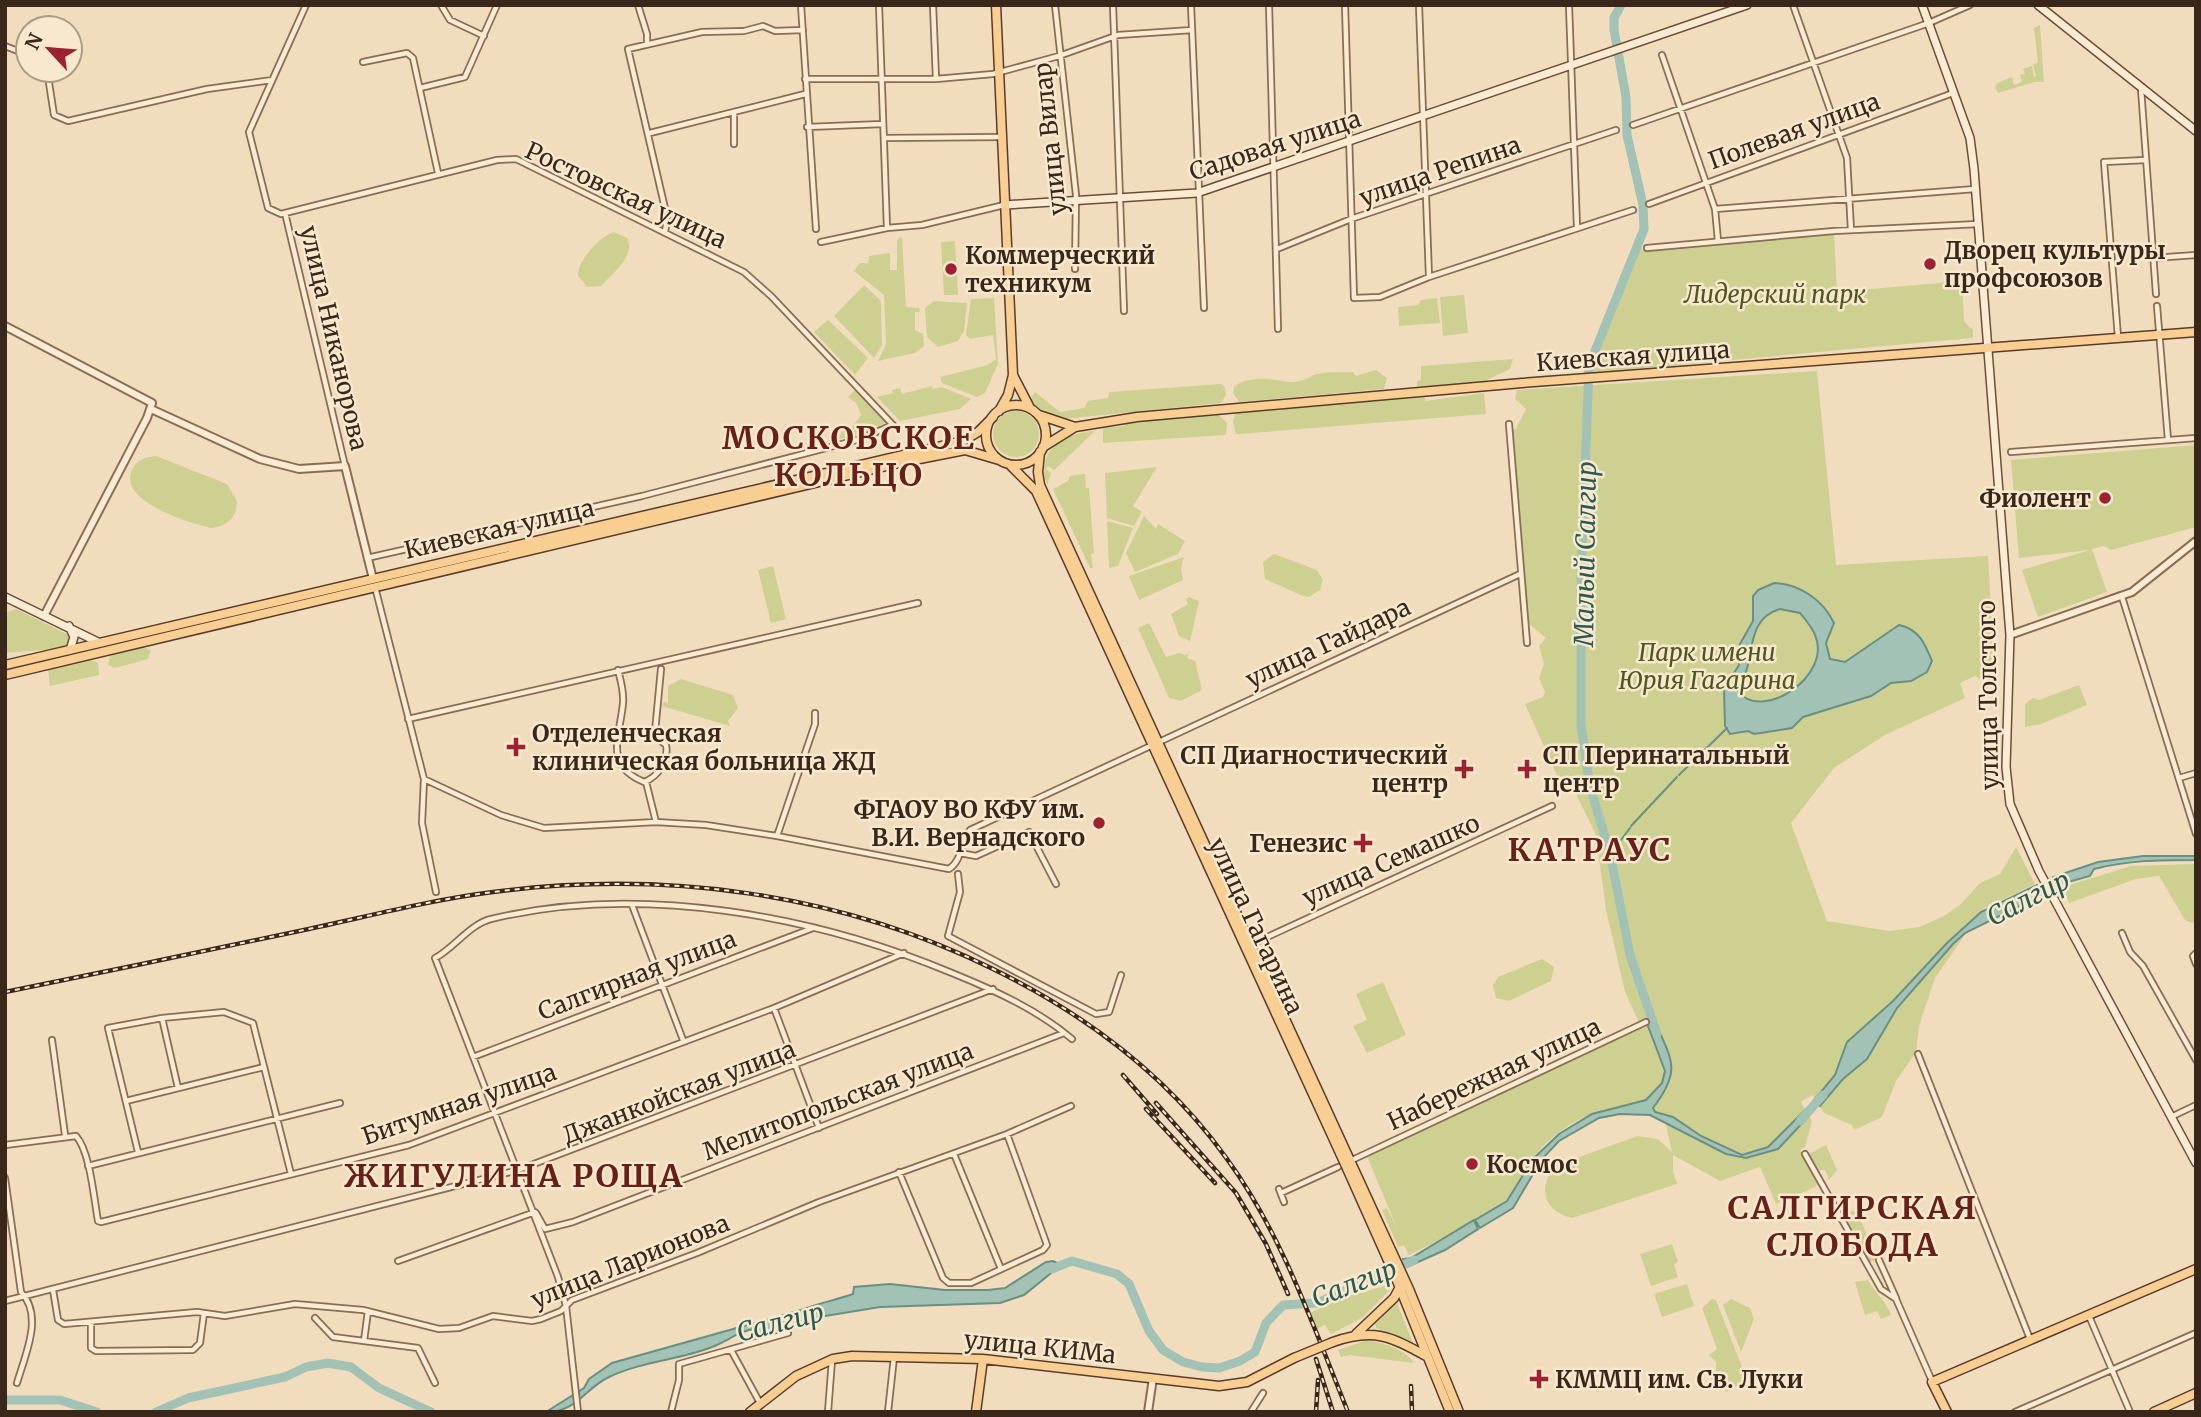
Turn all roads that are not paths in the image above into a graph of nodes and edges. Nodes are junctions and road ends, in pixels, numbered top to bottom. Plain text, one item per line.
1 (306, 5) edge
2 (443, 5) edge
3 (497, 5) edge
4 (638, 5) edge
5 (801, 5) edge
6 (879, 5) edge
7 (933, 5) edge
8 (996, 5) edge
9 (1055, 5) edge
10 (1113, 5) edge
11 (1191, 5) edge
12 (1269, 5) edge
13 (1345, 5) edge
14 (1419, 5) edge
15 (1569, 5) edge
16 (1746, 5) edge
17 (1793, 5) edge
18 (1922, 5) edge
19 (1970, 5) edge
20 (2038, 5) edge
21 (1929, 23) junction
22 (803, 30) junction
23 (1192, 30) junction
24 (484, 36) junction
25 (1115, 38) junction
26 (646, 44) junction
27 (1662, 55) dead end
28 (1059, 56) junction
29 (363, 62) dead end
30 (1812, 63) junction
31 (1571, 66) junction
32 (999, 72) junction
33 (882, 78) junction
34 (273, 79) junction
35 (805, 79) junction
36 (936, 79) junction
37 (49, 84) edge
38 (2141, 87) junction
39 (420, 88) junction
40 (1953, 93) junction
41 (804, 94) junction
42 (1679, 108) junction
43 (734, 113) junction
44 (1423, 116) junction
45 (883, 124) junction
46 (1633, 125) dead end
47 (807, 127) junction
48 (1616, 130) dead end
49 (2196, 131) edge
50 (650, 133) junction
51 (1837, 134) junction
52 (1001, 137) junction
53 (884, 138) junction
54 (1349, 141) junction
55 (734, 144) dead end
56 (1572, 145) junction
57 (2146, 160) junction
58 (1273, 167) junction
59 (438, 173) junction
60 (1705, 181) junction
61 (1976, 189) junction
62 (1198, 193) junction
63 (1425, 194) junction
64 (1119, 197) junction
65 (1850, 198) junction
66 (1076, 200) junction
67 (1649, 204) dead end
68 (1004, 205) junction
69 (1715, 209) junction
70 (1633, 210) dead end
71 (285, 213) junction
72 (1351, 219) junction
73 (1978, 224) junction
74 (887, 228) junction
75 (1577, 228) junction
76 (816, 229) dead end
77 (1852, 230) junction
78 (665, 233) junction
79 (1718, 241) junction
80 (821, 242) dead end
81 (1647, 248) dead end
82 (1277, 249) junction
83 (2196, 255) edge
84 (2154, 258) junction
85 (1076, 269) dead end
86 (1429, 277) junction
87 (2156, 294) dead end
88 (2157, 306) dead end
89 (1204, 308) dead end
90 (1124, 311) dead end
91 (5, 326) edge
92 (1278, 329) dead end
93 (2196, 332) edge
94 (2159, 335) junction
95 (2118, 338) junction
96 (1987, 349) junction
97 (1013, 375) junction
98 (151, 409) junction
99 (1031, 409) junction
100 (996, 414) junction
101 (1039, 415) junction
102 (1509, 424) dead end
103 (1075, 427) junction
104 (2196, 439) edge
105 (2168, 440) junction
106 (1041, 449) junction
107 (2011, 452) dead end
108 (999, 460) junction
109 (1010, 466) junction
110 (345, 467) junction
111 (2196, 541) edge
112 (367, 558) junction
113 (1520, 574) junction
114 (374, 583) junction
115 (5, 597) edge
116 (2122, 597) junction
117 (918, 603) dead end
118 (44, 615) junction
119 (69, 626) junction
120 (2010, 635) junction
121 (100, 643) junction
122 (1527, 643) dead end
123 (70, 650) junction
124 (5, 665) edge
125 (661, 668) dead end
126 (618, 670) junction
127 (5, 675) edge
128 (815, 713) dead end
129 (408, 719) junction
130 (1154, 743) junction
131 (2196, 773) edge
132 (2179, 778) junction
133 (424, 779) junction
134 (646, 782) junction
135 (1552, 806) dead end
136 (656, 822) junction
137 (2196, 834) edge
138 (777, 836) junction
139 (960, 853) junction
140 (958, 874) dead end
141 (1056, 884) dead end
142 (436, 892) dead end
143 (632, 905) junction
144 (814, 927) junction
145 (2122, 933) dead end
146 (1248, 946) junction
147 (905, 953) junction
148 (2196, 953) edge
149 (2196, 964) edge
150 (1121, 975) dead end
151 (662, 984) junction
152 (993, 989) junction
153 (775, 1008) junction
154 (162, 1018) junction
155 (1646, 1022) dead end
156 (1065, 1033) junction
157 (1072, 1039) dead end
158 (52, 1040) dead end
159 (683, 1040) junction
160 (1918, 1054) dead end
161 (473, 1057) junction
162 (2196, 1060) edge
163 (264, 1067) junction
164 (795, 1067) junction
165 (178, 1088) junction
166 (126, 1101) junction
167 (340, 1103) dead end
168 (2196, 1105) edge
169 (1071, 1106) dead end
170 (493, 1113) junction
171 (2170, 1118) junction
172 (276, 1119) junction
173 (819, 1128) junction
174 (1007, 1134) junction
175 (65, 1135) junction
176 (5, 1146) edge
177 (138, 1152) junction
178 (954, 1154) junction
179 (1805, 1154) dead end
180 (1354, 1159) junction
181 (2196, 1163) edge
182 (88, 1166) junction
183 (1338, 1167) dead end
184 (518, 1170) junction
185 (899, 1172) junction
186 (291, 1174) junction
187 (5, 1178) edge
188 (1284, 1202) dead end
189 (535, 1212) junction
190 (8, 1219) edge
191 (545, 1229) junction
192 (545, 1237) junction
193 (1390, 1258) junction
194 (1879, 1260) dead end
195 (398, 1261) dead end
196 (1001, 1269) junction
197 (2196, 1269) edge
198 (1399, 1277) junction
199 (1400, 1288) junction
200 (53, 1290) junction
201 (25, 1296) junction
202 (1896, 1299) junction
203 (5, 1301) edge
204 (566, 1306) junction
205 (368, 1311) junction
206 (204, 1312) junction
207 (2088, 1314) junction
208 (314, 1318) dead end
209 (91, 1322) junction
210 (788, 1333) dead end
211 (2196, 1333) edge
212 (1356, 1334) junction
213 (2030, 1340) junction
214 (364, 1341) junction
215 (731, 1350) junction
216 (895, 1355) junction
217 (1426, 1356) junction
218 (832, 1359) junction
219 (982, 1359) junction
220 (1440, 1365) junction
221 (2112, 1369) junction
222 (1153, 1378) junction
223 (1932, 1382) junction
224 (17, 1383) dead end
225 (435, 1383) dead end
226 (1263, 1393) dead end
227 (2196, 1393) edge
228 (760, 1404) junction
229 (578, 1410) edge
230 (671, 1412) edge
231 (750, 1412) edge
232 (828, 1412) edge
233 (888, 1412) edge
234 (976, 1412) edge
235 (1149, 1412) edge
236 (1251, 1412) edge
237 (1450, 1412) edge
238 (1459, 1412) edge
239 (1947, 1412) edge
240 (2015, 1412) edge
241 (2130, 1412) edge
242 (2154, 1412) edge

1 - 34 street, улица Никанорова
2 - 24 street
3 - 24 street
4 - 26 street
5 - 22 street
6 - 33 street
7 - 36 street
8 - 32 main road
9 - 28 street, улица Вилар
10 - 25 street
11 - 23 street
12 - 58 street
13 - 54 street
14 - 44 street
15 - 31 street
16 - 31 main road, Садовая улица
17 - 30 street
18 - 21 main road, улица Толстого
19 - 21 street
20 - 38 main road
21 - 30 street
21 - 40 main road, улица Толстого
22 - 26 street
22 - 35 street
23 - 25 street
23 - 62 street
24 - 39 street
25 - 28 street
25 - 64 street
26 - 50 street
27 - 42 street
28 - 32 street
28 - 66 street, улица Вилар
29 - 39 street
30 - 42 street
30 - 51 street
31 - 44 main road, Садовая улица
31 - 56 street
32 - 36 street
32 - 52 main road
33 - 35 street
33 - 36 street
33 - 45 street
34 - 37 street
34 - 71 street, улица Никанорова
35 - 41 street
38 - 49 main road
38 - 57 street
39 - 59 street
40 - 51 street, Полевая улица
40 - 61 main road, улица Толстого
41 - 43 street
41 - 47 street
42 - 46 street
42 - 60 street
43 - 50 street
43 - 55 street
44 - 54 main road, Садовая улица
44 - 63 street
45 - 47 street
45 - 53 street
47 - 76 street
48 - 56 street, улица Репина
50 - 78 street
51 - 60 street, Полевая улица
51 - 65 street
52 - 53 street
52 - 68 main road
53 - 74 street
54 - 58 main road, Садовая улица
54 - 72 street
56 - 63 street, улица Репина
56 - 75 street
57 - 84 street
57 - 95 street
58 - 62 main road, Садовая улица
58 - 82 street
59 - 71 street, Ростовская улица
59 - 78 street, Ростовская улица
60 - 67 street, Полевая улица
60 - 69 street
61 - 65 street
61 - 73 main road, улица Толстого
62 - 64 main road, Садовая улица
62 - 89 street
63 - 72 street, улица Репина
63 - 86 street
64 - 66 main road, Садовая улица
64 - 90 street
65 - 69 street
65 - 77 street
66 - 68 main road, Садовая улица
66 - 85 street, улица Вилар
68 - 74 street, Садовая улица
68 - 97 main road
69 - 79 street
70 - 75 street
71 - 110 street, улица Никанорова
72 - 82 street, улица Репина
72 - 86 street
73 - 77 street
73 - 96 main road, улица Толстого
74 - 80 street, Садовая улица
75 - 86 street
77 - 79 street
78 - 112 street, Ростовская улица
79 - 81 street
82 - 92 street
83 - 84 street
84 - 87 street
88 - 94 street
91 - 98 street
93 - 94 main road, Киевская улица
94 - 95 main road, Киевская улица
94 - 105 street
95 - 96 main road, Киевская улица
96 - 103 main road, Киевская улица
96 - 120 main road, улица Толстого
97 - 99 main road
97 - 100 main road
98 - 110 street
98 - 118 street
99 - 100 main road
99 - 101 main road
100 - 108 main road
100 - 114 main road, Киевская улица
101 - 103 main road, Киевская улица
101 - 106 main road
102 - 113 street
103 - 106 main road, Киевская улица
104 - 105 street
105 - 107 street
106 - 109 main road
106 - 130 main road, улица Гагарина
108 - 109 main road
108 - 114 main road, Киевская улица
109 - 130 main road, улица Гагарина
110 - 112 street, улица Никанорова
111 - 116 street
112 - 114 street, улица Никанорова
113 - 122 street
113 - 130 street, улица Гайдара
114 - 121 main road, Киевская улица
114 - 127 main road, Киевская улица
114 - 129 street
115 - 118 main road
116 - 120 street
116 - 132 street
117 - 126 street
118 - 119 main road
119 - 121 main road
119 - 123 main road
120 - 171 main road, улица Толстого
121 - 123 main road, Киевская улица
123 - 124 main road, Киевская улица
125 - 134 street
126 - 129 street
126 - 134 street
128 - 138 street
129 - 133 street
130 - 139 street, улица Гайдара
130 - 146 main road, улица Гагарина
131 - 132 street
132 - 137 street
133 - 136 street
133 - 142 street
134 - 136 street
135 - 146 street, улица Семашко
136 - 138 street
138 - 139 street
139 - 141 street
140 - 150 street
143 - 144 street
143 - 151 street
143 - 161 street
144 - 147 street
144 - 151 street, Салгирная улица
145 - 162 street
146 - 180 main road, улица Гагарина
146 - 193 main road, улица Гагарина
147 - 152 street
147 - 153 street, Битумная улица
148 - 149 street
151 - 159 street
151 - 161 street, Салгирная улица
152 - 156 street
152 - 164 street, Джанкойская улица
153 - 159 street, Битумная улица
153 - 164 street
154 - 163 street
154 - 165 street
154 - 166 street
155 - 180 street, Набережная улица
156 - 157 street
156 - 173 street, Мелитопольская улица
158 - 175 street
159 - 170 street, Битумная улица
160 - 213 street
161 - 170 street
163 - 165 street
163 - 172 street
164 - 173 street
164 - 184 street, Джанкойская улица
165 - 166 street
166 - 177 street
167 - 172 street
168 - 171 street
169 - 174 street, улица Ларионова
170 - 184 street
170 - 186 street, Битумная улица
171 - 181 main road, улица Толстого
172 - 177 street
172 - 186 street
173 - 191 street, Мелитопольская улица
174 - 178 street, улица Ларионова
174 - 196 street
175 - 176 street
175 - 182 street, Битумная улица
177 - 182 street
178 - 185 street, улица Ларионова
178 - 196 street
179 - 202 street
180 - 193 main road, улица Гагарина
182 - 186 street, Битумная улица
183 - 188 street
184 - 189 street
184 - 200 street, Джанкойская улица
185 - 196 street
185 - 204 street, улица Ларионова
187 - 190 street
189 - 191 street
189 - 192 street
189 - 195 street
190 - 201 street
191 - 192 street
192 - 204 street
193 - 198 main road, улица Гагарина
194 - 202 street
197 - 207 main road
198 - 199 main road, улица Гагарина
198 - 220 main road, улица Гагарина
199 - 212 main road
199 - 217 main road, улица Гагарина
200 - 201 street, Джанкойская улица
200 - 209 street, улица Ларионова
201 - 203 street, Джанкойская улица
201 - 224 street
202 - 223 street
204 - 205 street, улица Ларионова
204 - 229 street
205 - 206 street, улица Ларионова
205 - 214 street
206 - 209 street, улица Ларионова
206 - 209 street
207 - 213 main road
207 - 221 street
208 - 214 street
210 - 215 street
211 - 221 street
212 - 217 main road
212 - 222 main road, улица КИМа, bridge
213 - 223 main road
214 - 225 street
215 - 228 street
215 - 230 street
216 - 218 main road, улица КИМа
216 - 219 main road, улица КИМа
216 - 233 street
217 - 220 main road
217 - 237 main road, улица Гагарина
218 - 228 main road, улица КИМа
218 - 232 street
219 - 222 main road, улица КИМа
219 - 234 main road
220 - 238 main road, улица Гагарина
221 - 240 street
221 - 241 street
222 - 235 street
223 - 239 main road
226 - 236 street
227 - 242 main road
228 - 231 main road, улица КИМа

